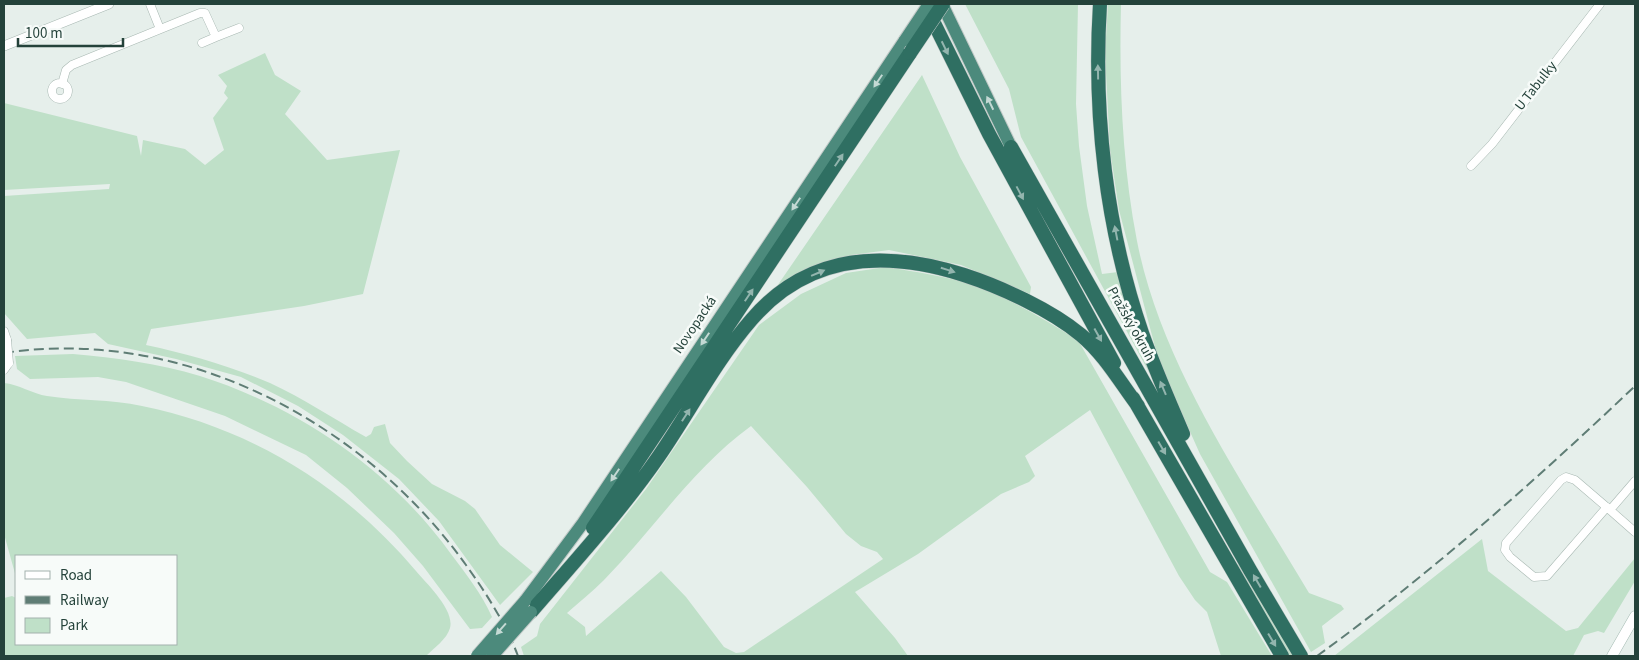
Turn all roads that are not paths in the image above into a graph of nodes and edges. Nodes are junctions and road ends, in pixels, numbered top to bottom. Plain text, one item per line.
1 (109, 4) edge
2 (150, 4) edge
3 (925, 4) edge
4 (929, 4) edge
5 (942, 4) edge
6 (1100, 4) edge
7 (1600, 4) edge
8 (239, 28) dead end
9 (160, 29) junction
10 (216, 37) junction
11 (202, 43) dead end
12 (4, 46) edge
13 (908, 47) junction
14 (62, 84) dead end
15 (1011, 147) joint
16 (1471, 166) dead end
17 (4, 331) edge
18 (4, 370) edge
19 (1138, 406) junction
20 (1635, 481) edge
21 (1609, 509) junction
22 (1218, 513) junction
23 (1635, 532) edge
24 (528, 606) junction
25 (1635, 616) edge
26 (476, 656) edge
27 (492, 656) edge
28 (1282, 656) edge
29 (1301, 656) edge
30 (1612, 656) edge

1 - 12 street
2 - 9 street
3 -> 19 highway
4 - 13 highway, Novopacká, bridge
5 - 13 highway, Novopacká, bridge
15 -> 5 highway, Pražský okruh
22 -> 6 highway
7 - 16 street, U Tabulky
8 - 10 street
9 - 10 street
9 - 14 street
10 - 11 street
13 - 24 highway, Novopacká
15 - 22 highway, Pražský okruh
17 - 18 street, bridge
24 -> 19 highway
19 -> 28 highway
20 - 21 street
21 - 21 street
21 - 23 street
29 -> 22 highway, Pražský okruh
24 -> 26 highway, Novopacká, bridge
24 - 27 highway, Novopacká, bridge
25 - 30 main road

